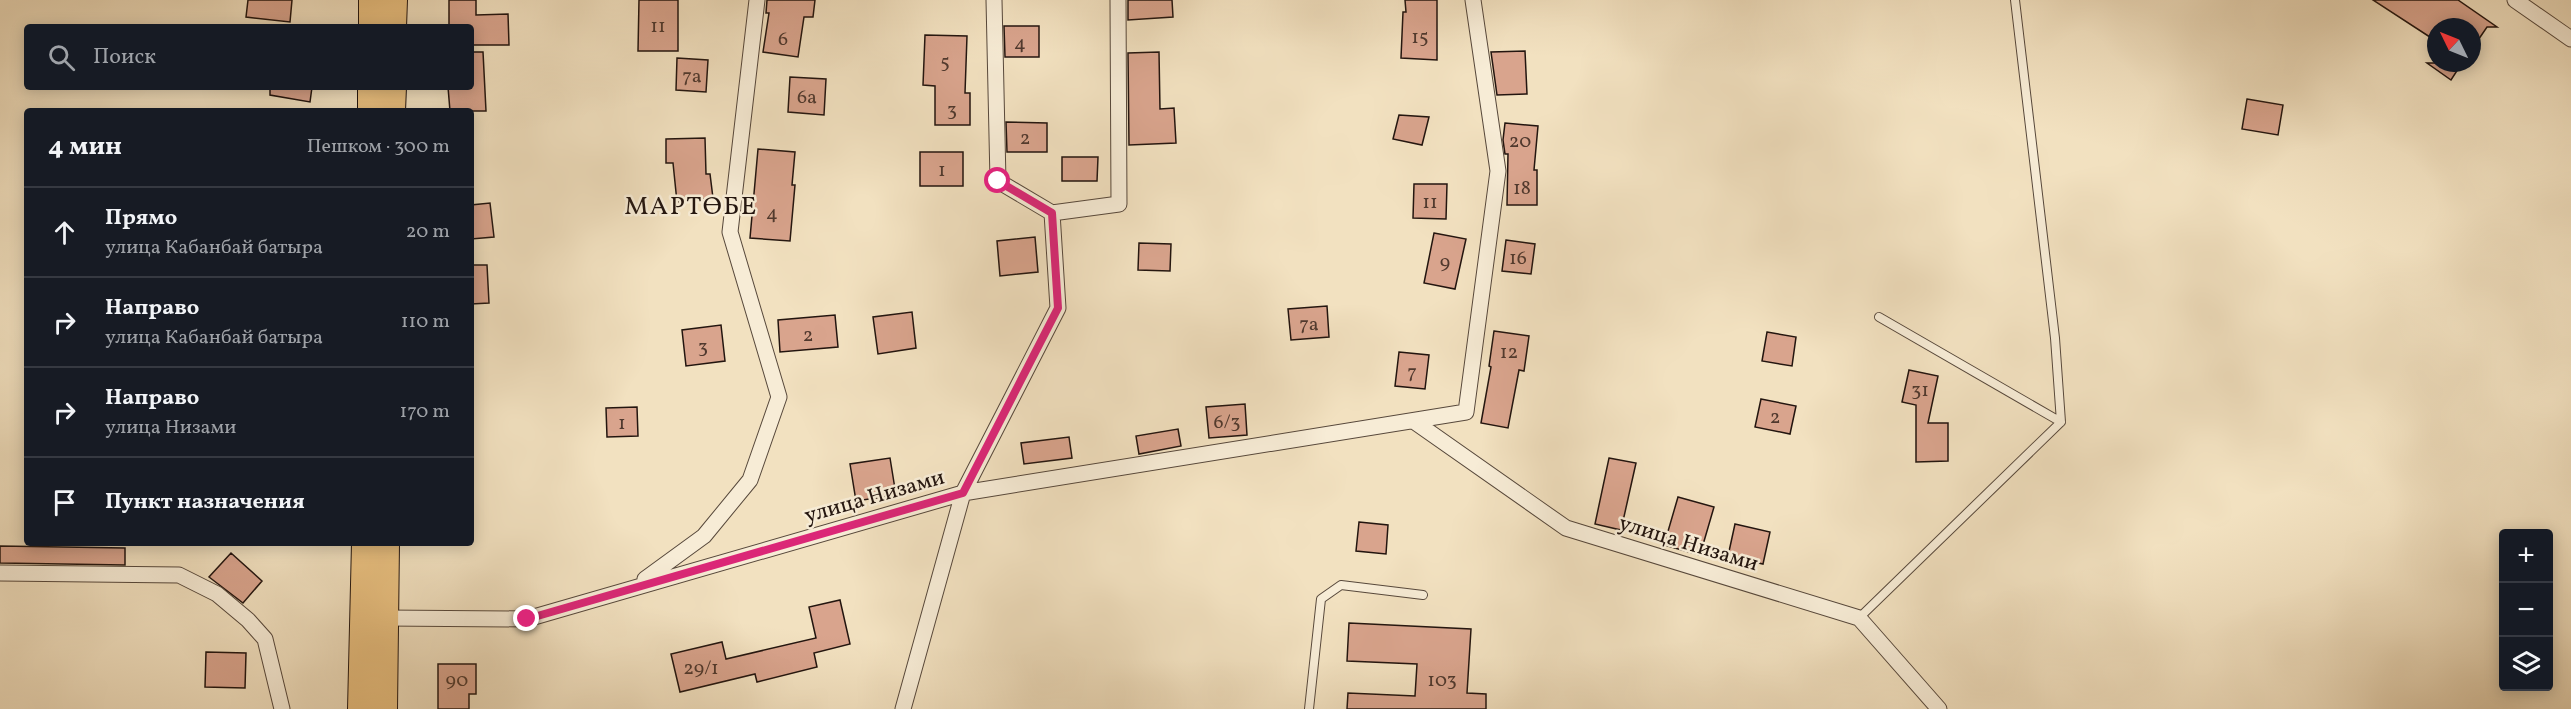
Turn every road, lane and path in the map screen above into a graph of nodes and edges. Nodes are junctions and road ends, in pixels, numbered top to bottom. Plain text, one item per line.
1 (372, 0) edge
2 (394, 0) edge
3 (757, 0) edge
4 (994, 0) edge
5 (1118, 0) edge
6 (1473, 0) edge
7 (2015, 0) edge
8 (2515, 0) edge
9 (372, 24) edge
10 (393, 24) edge
11 (2571, 39) edge
12 (371, 90) edge
13 (393, 90) edge
14 (371, 108) edge
15 (392, 108) edge
16 (1052, 213) junction
17 (1879, 317) dead end
18 (1416, 422) junction
19 (2061, 422) junction
20 (963, 493) junction
21 (365, 546) edge
22 (386, 546) edge
23 (0, 573) edge
24 (636, 586) junction
25 (1423, 595) dead end
26 (386, 618) junction
27 (1858, 618) junction
28 (282, 709) edge
29 (361, 709) edge
30 (384, 709) edge
31 (903, 709) edge
32 (1309, 709) edge
33 (1939, 709) edge

1 - 9 main road
2 - 10 main road
3 - 24 street
4 - 16 street
5 - 16 street
6 - 18 street, улица Низами
7 - 19 lane
8 - 11 street
12 - 14 main road
13 - 15 main road
16 - 20 street
17 - 19 lane
18 - 20 street, улица Низами
18 - 27 street, улица Низами
19 - 27 lane
20 - 24 street, улица Низами
20 - 31 street
21 - 29 main road
22 - 26 main road
23 - 28 street
24 - 26 street, улица Низами
25 - 32 lane
26 - 30 main road
27 - 33 street

